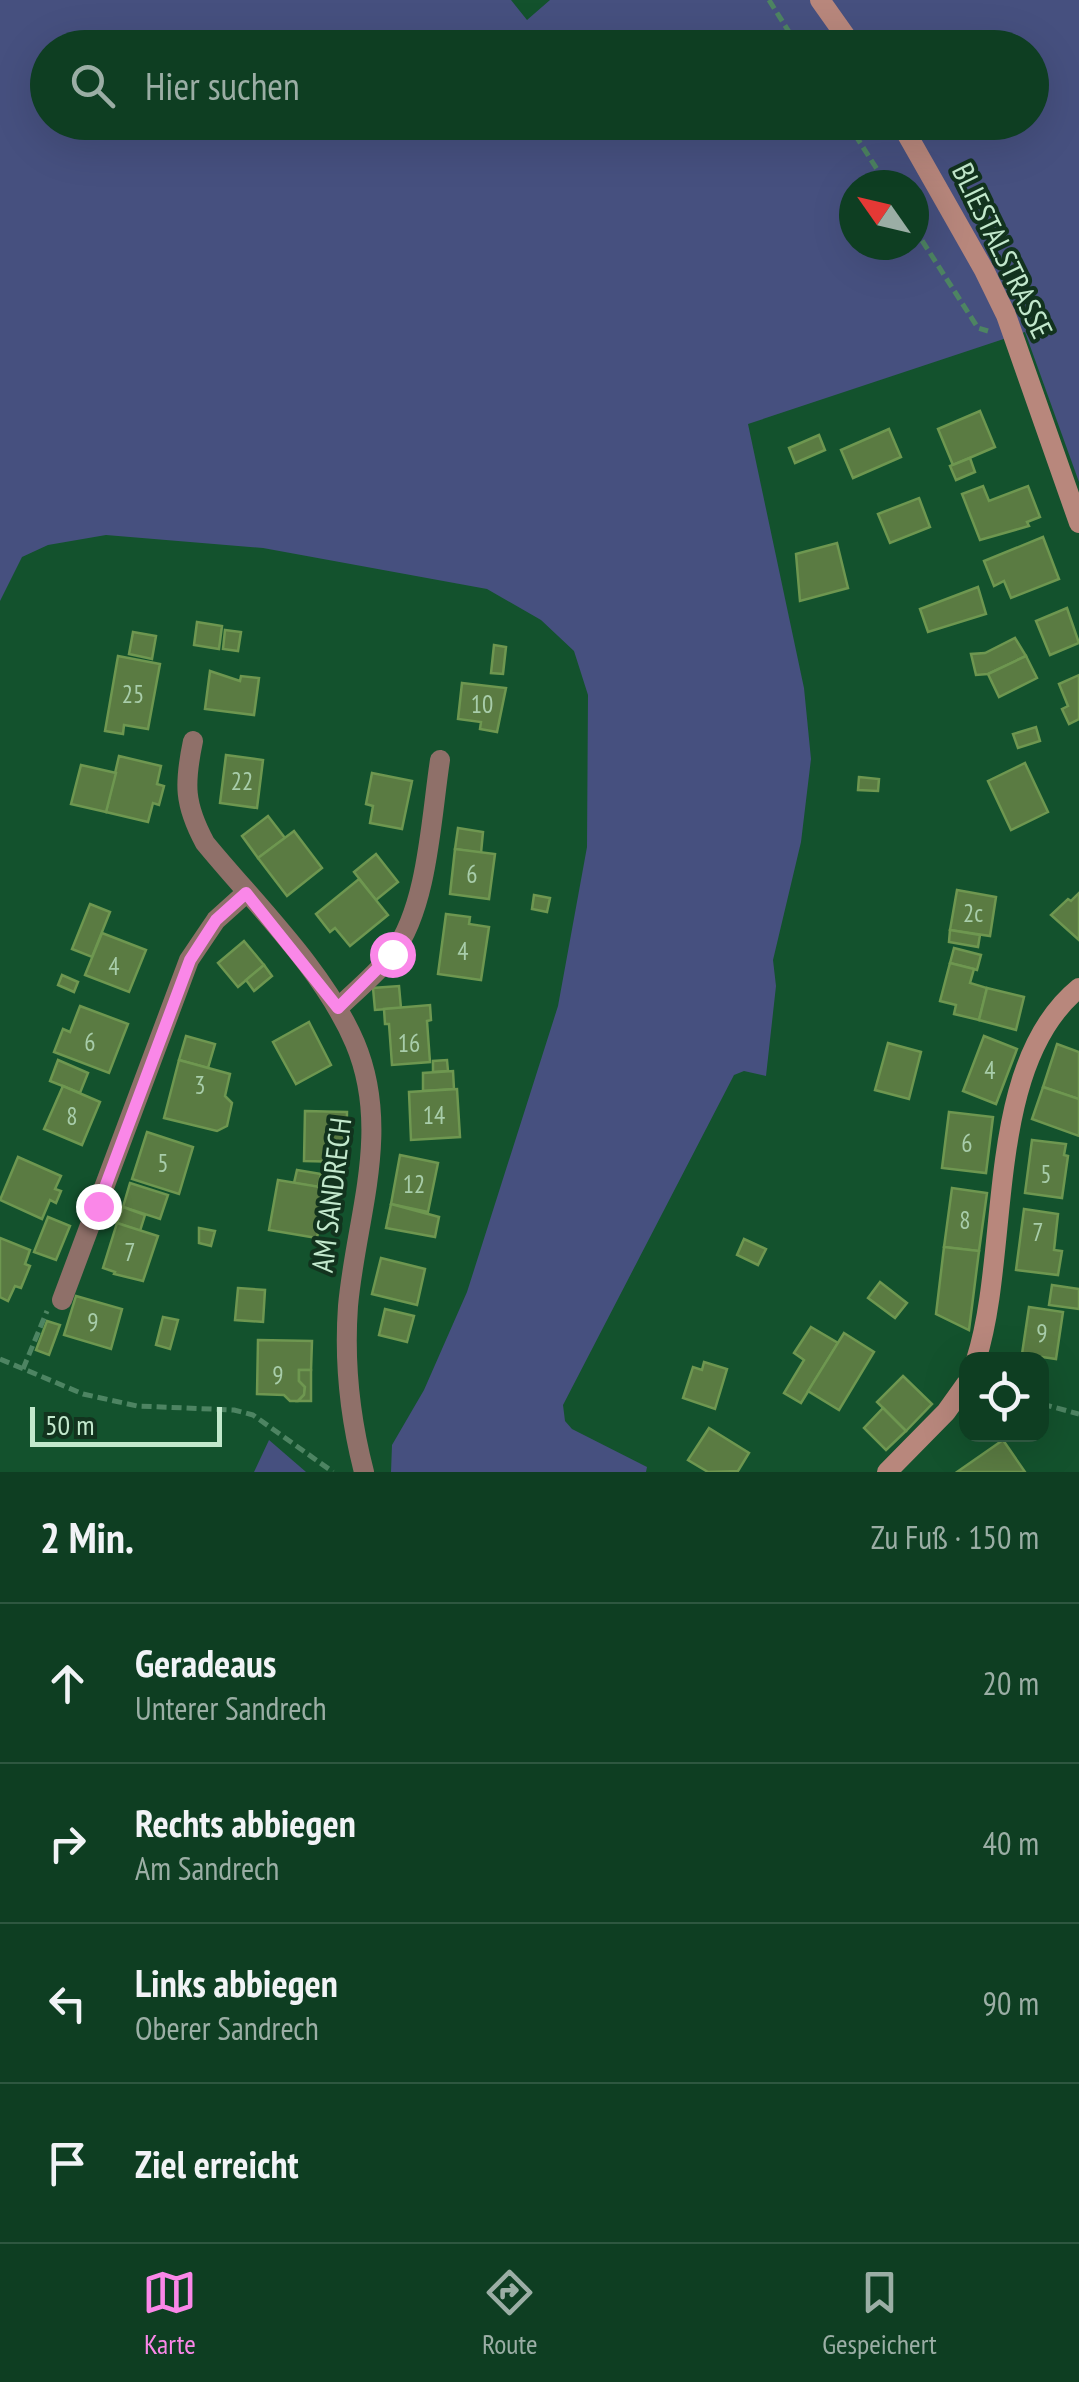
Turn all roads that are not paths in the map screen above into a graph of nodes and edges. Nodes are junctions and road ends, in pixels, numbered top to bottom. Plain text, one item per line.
1 (820, 0) edge
2 (841, 30) edge
3 (910, 140) edge
4 (1079, 523) edge
5 (193, 741) dead end
6 (440, 760) dead end
7 (246, 893) junction
8 (1079, 988) edge
9 (338, 1008) junction
10 (62, 1300) road end
11 (978, 1352) edge
12 (959, 1394) edge
13 (364, 1472) edge
14 (887, 1472) edge

1 - 2 street
3 - 4 street, BLIESTALSTRASSE
5 - 7 street, AM SANDRECH
6 - 9 street
7 - 9 street, AM SANDRECH
7 - 10 street
8 - 11 street
9 - 13 street, AM SANDRECH
12 - 14 street

